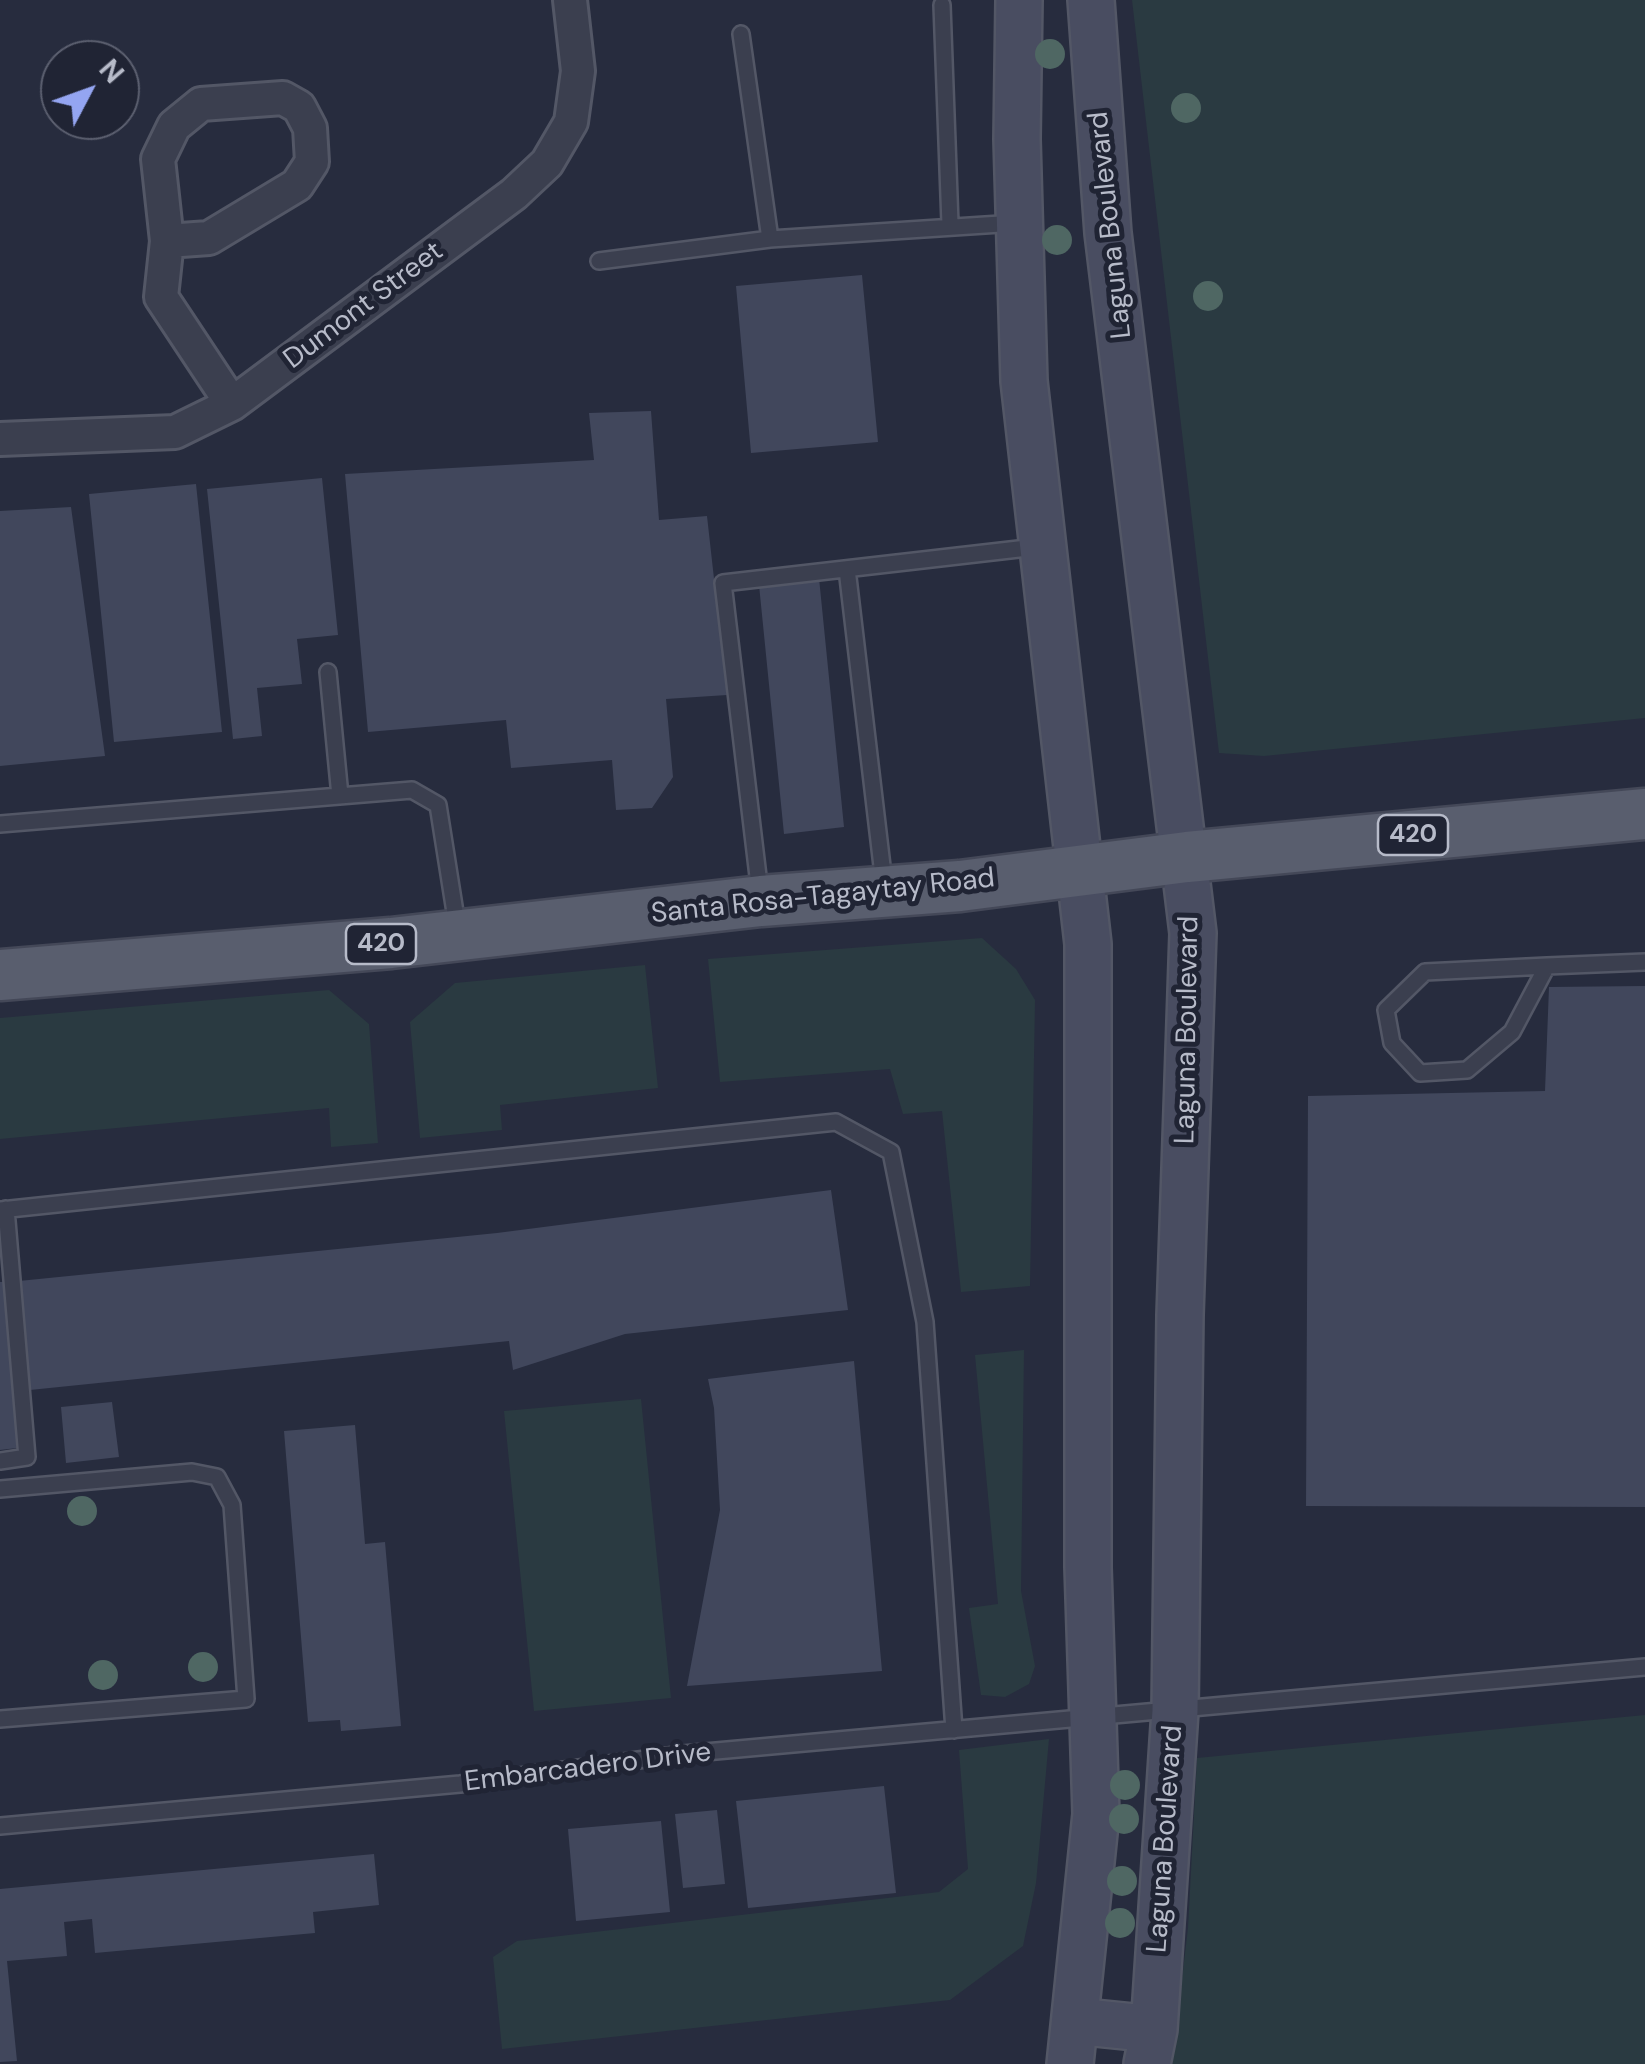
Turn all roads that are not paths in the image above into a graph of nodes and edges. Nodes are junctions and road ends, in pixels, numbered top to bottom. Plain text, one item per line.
1 (570, 0) edge
2 (1020, 0) edge
3 (1091, 0) edge
4 (942, 4) dead end
5 (741, 34) dead end
6 (1020, 223) junction
7 (950, 224) junction
8 (770, 239) junction
9 (167, 241) junction
10 (598, 262) dead end
11 (232, 404) junction
12 (0, 439) edge
13 (1040, 547) junction
14 (847, 569) junction
15 (328, 672) dead end
16 (340, 796) junction
17 (1645, 814) edge
18 (0, 824) edge
19 (1187, 857) junction
20 (1079, 868) junction
21 (885, 892) junction
22 (761, 901) junction
23 (458, 934) junction
24 (1645, 962) edge
25 (1547, 966) junction
26 (0, 975) edge
27 (3, 1209) edge
28 (0, 1461) edge
29 (0, 1489) edge
30 (1645, 1666) edge
31 (1175, 1710) junction
32 (1093, 1715) junction
33 (0, 1720) edge
34 (954, 1730) junction
35 (0, 1826) edge
36 (1072, 2043) edge
37 (1150, 2046) edge

1 - 11 street, Dumont Street
2 - 6 main road
3 - 19 main road, Laguna Boulevard
4 - 7 lane
5 - 8 lane
6 - 7 lane
6 - 13 main road
7 - 8 lane
8 - 10 lane
9 - 9 street
9 - 11 street
11 - 12 street, Dumont Street
13 - 14 lane
13 - 20 main road
14 - 21 lane
14 - 22 lane
15 - 16 lane
16 - 18 lane
16 - 23 lane
17 - 19 main road, Santa Rosa-Tagaytay Road / 420
19 - 20 main road, Santa Rosa-Tagaytay Road / 420
19 - 31 main road, Laguna Boulevard
20 - 21 main road, Santa Rosa-Tagaytay Road / 420
20 - 32 main road
21 - 22 main road, Santa Rosa-Tagaytay Road / 420
22 - 23 main road, Santa Rosa-Tagaytay Road / 420
23 - 26 main road, Santa Rosa-Tagaytay Road / 420
24 - 25 lane
25 - 25 lane
27 - 28 lane
27 - 34 lane
29 - 33 lane
30 - 31 lane, Embarcadero Drive
31 - 32 lane, Embarcadero Drive
31 - 37 main road, Laguna Boulevard
32 - 34 lane, Embarcadero Drive
32 - 36 main road
34 - 35 lane, Embarcadero Drive
36 - 37 main road

